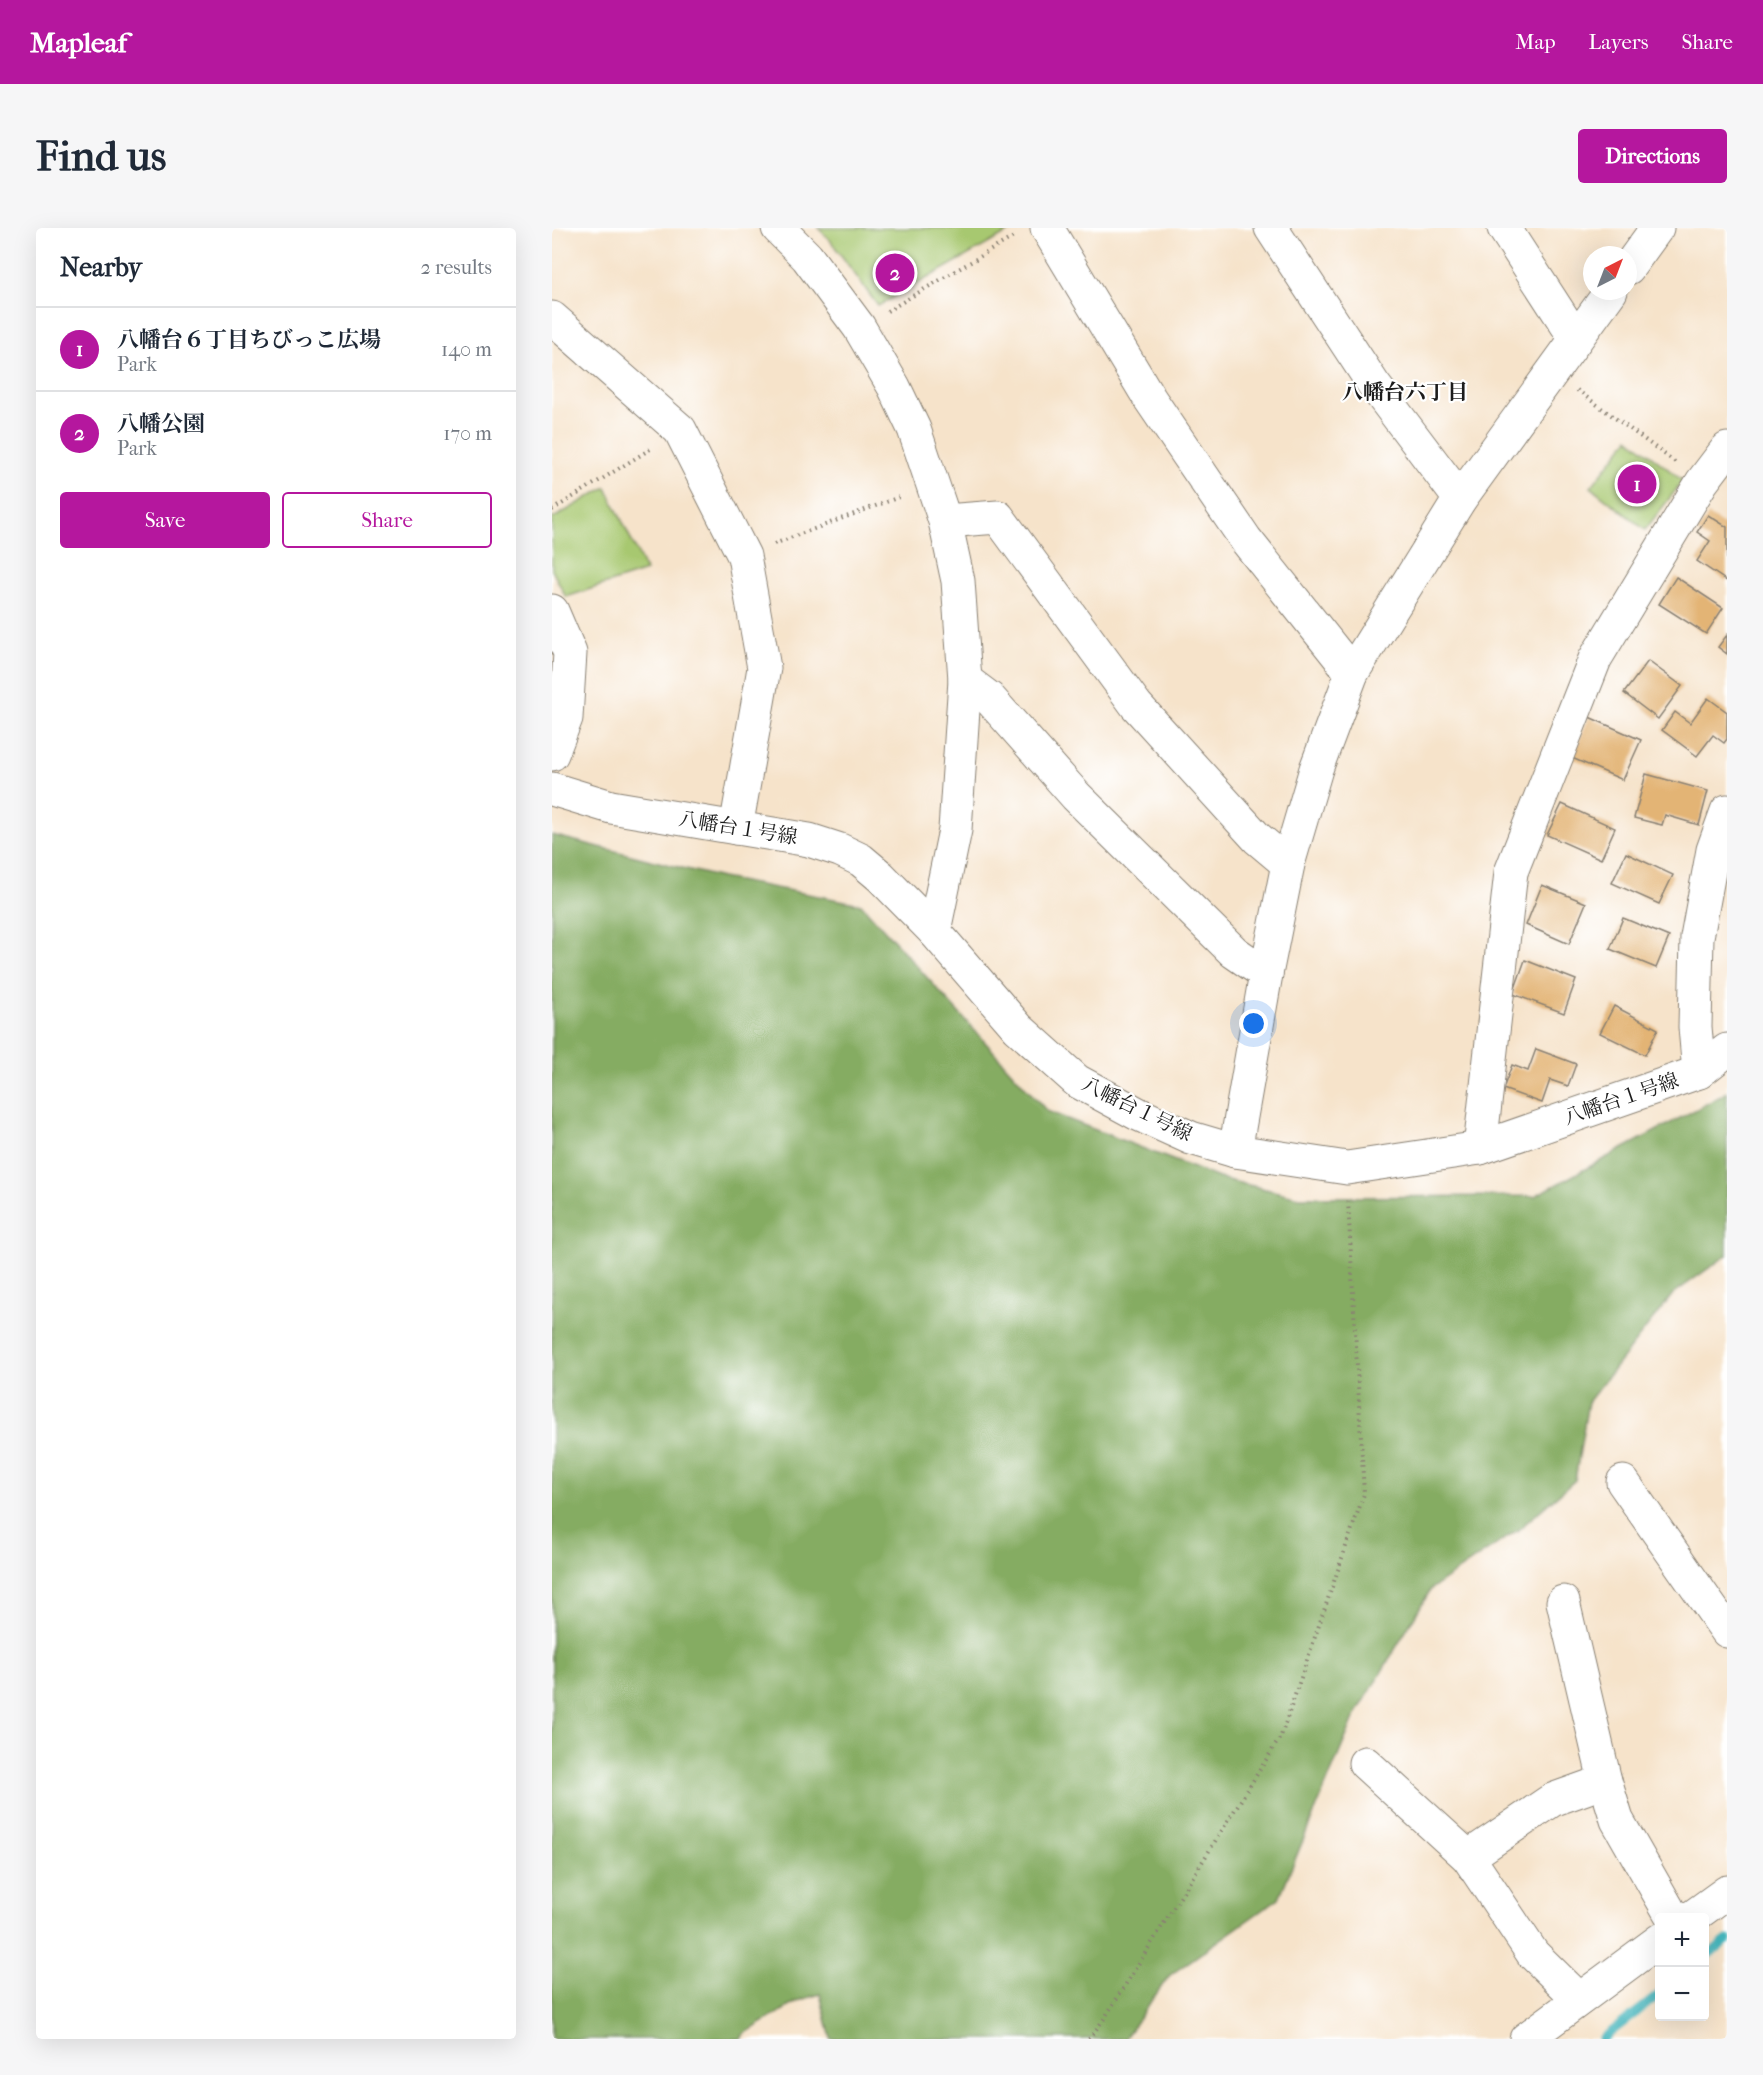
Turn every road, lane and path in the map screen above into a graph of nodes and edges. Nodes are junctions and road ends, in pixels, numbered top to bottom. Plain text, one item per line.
1 (778, 228) edge
2 (1271, 228) edge
3 (1504, 228) edge
4 (1657, 228) edge
5 (1033, 231) edge
6 (1637, 256) edge
7 (1604, 300) edge
8 (552, 318) edge
9 (859, 327) junction
10 (1576, 339) junction
11 (1552, 372) junction
12 (680, 430) junction
13 (1727, 449) edge
14 (1702, 482) junction
15 (933, 484) junction
16 (1460, 499) junction
17 (552, 510) edge
18 (945, 521) junction
19 (744, 556) junction
20 (552, 611) edge
21 (1352, 673) junction
22 (965, 680) junction
23 (552, 754) edge
24 (552, 789) edge
25 (1727, 811) edge
26 (736, 828) junction
27 (1288, 864) junction
28 (934, 931) junction
29 (1266, 974) junction
30 (1727, 1050) edge
31 (1699, 1072) junction
32 (1480, 1148) junction
33 (1235, 1151) junction
34 (1347, 1168) junction
35 (1623, 1482) dead end
36 (1563, 1602) dead end
37 (1727, 1632) edge
38 (1365, 1763) dead end
39 (1605, 1781) junction
40 (1468, 1857) junction
41 (1727, 1892) edge
42 (1671, 1913) edge
43 (1697, 1913) edge
44 (1655, 1943) edge
45 (1579, 1999) junction
46 (1089, 2039) edge
47 (1526, 2039) edge

1 - 9 street
2 - 16 street
3 - 10 street
4 - 6 street
5 - 9 path
5 - 21 street
7 - 10 street
8 - 12 street
9 - 15 street
10 - 11 street
11 - 14 path
11 - 16 street
12 - 17 path
12 - 19 street
13 - 14 street
14 - 32 street
15 - 18 street
15 - 19 path
16 - 21 street
18 - 22 street
18 - 27 street
19 - 26 street
20 - 23 street
21 - 27 street
22 - 28 street
22 - 29 street
24 - 26 street, 八幡台１号線
25 - 31 street
26 - 28 street, 八幡台１号線
27 - 29 street
28 - 33 street, 八幡台１号線
29 - 33 street
30 - 31 street, 八幡台１号線
31 - 32 street, 八幡台１号線
32 - 34 street, 八幡台１号線
33 - 34 street, 八幡台１号線
34 - 46 path
35 - 37 street
36 - 39 street
38 - 40 street
39 - 40 street
39 - 42 street
40 - 45 street
41 - 43 street
44 - 45 street
45 - 47 street

